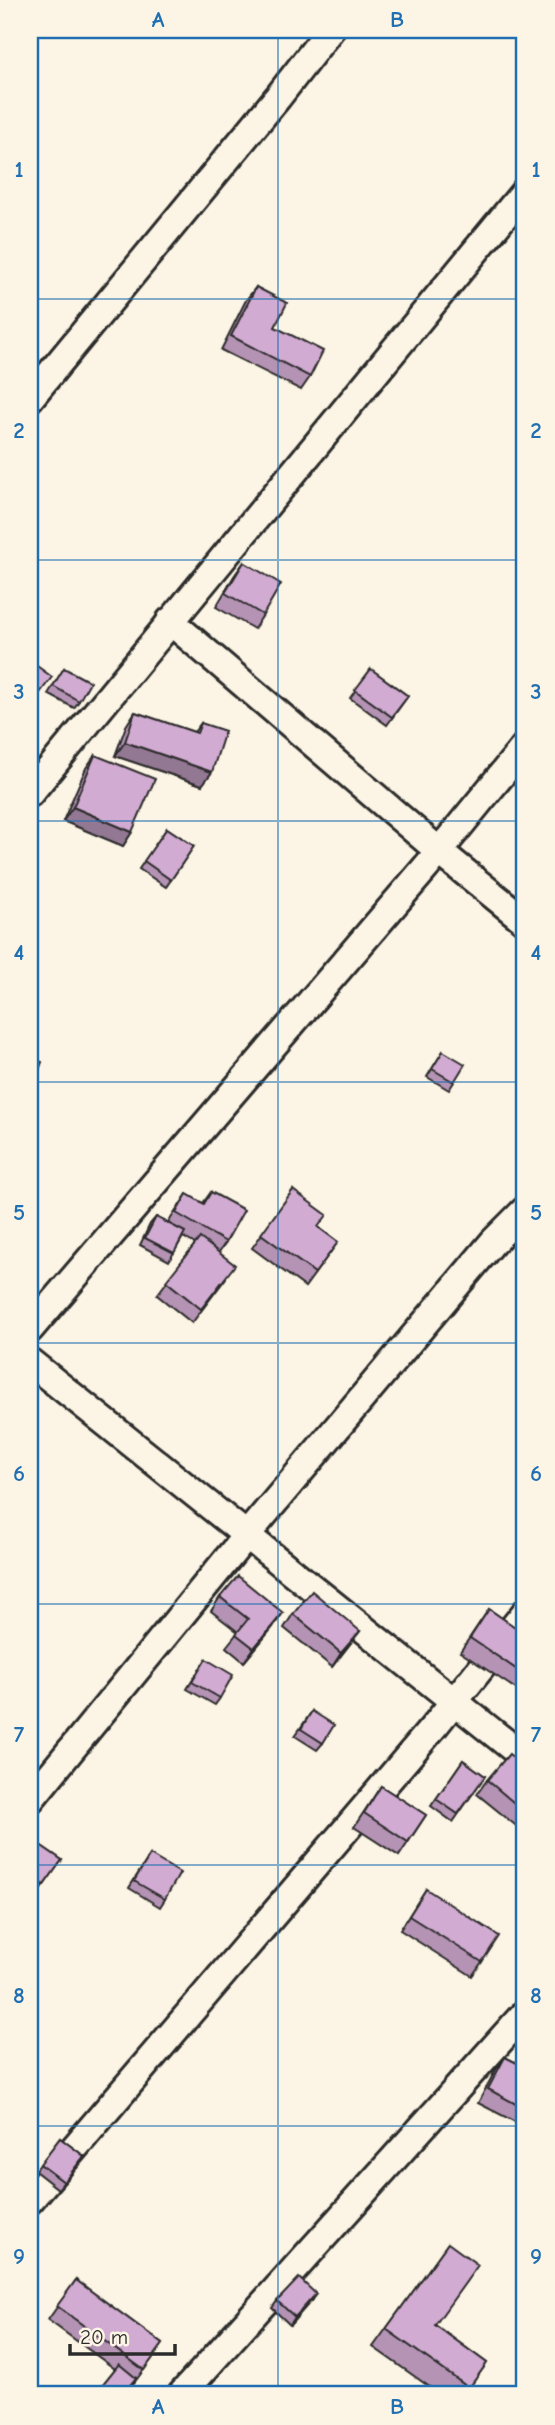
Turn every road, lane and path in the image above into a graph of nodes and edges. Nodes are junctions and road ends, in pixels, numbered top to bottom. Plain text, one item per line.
1 (330, 30) edge
2 (525, 191) edge
3 (30, 398) edge
4 (170, 621) junction
5 (525, 746) edge
6 (30, 793) edge
7 (439, 851) junction
8 (525, 921) edge
9 (525, 1210) edge
10 (30, 1329) edge
11 (30, 1362) edge
12 (246, 1536) junction
13 (525, 1613) edge
14 (454, 1701) junction
15 (525, 1758) edge
16 (30, 1800) edge
17 (525, 2013) edge
18 (30, 2200) edge
19 (181, 2395) edge

1 - 3 street
2 - 4 street
4 - 6 street
4 - 7 street
5 - 7 street
7 - 8 street
7 - 10 street
9 - 12 street
11 - 12 street
12 - 14 street
12 - 16 street
13 - 14 street
14 - 15 street
14 - 18 street
17 - 19 street

